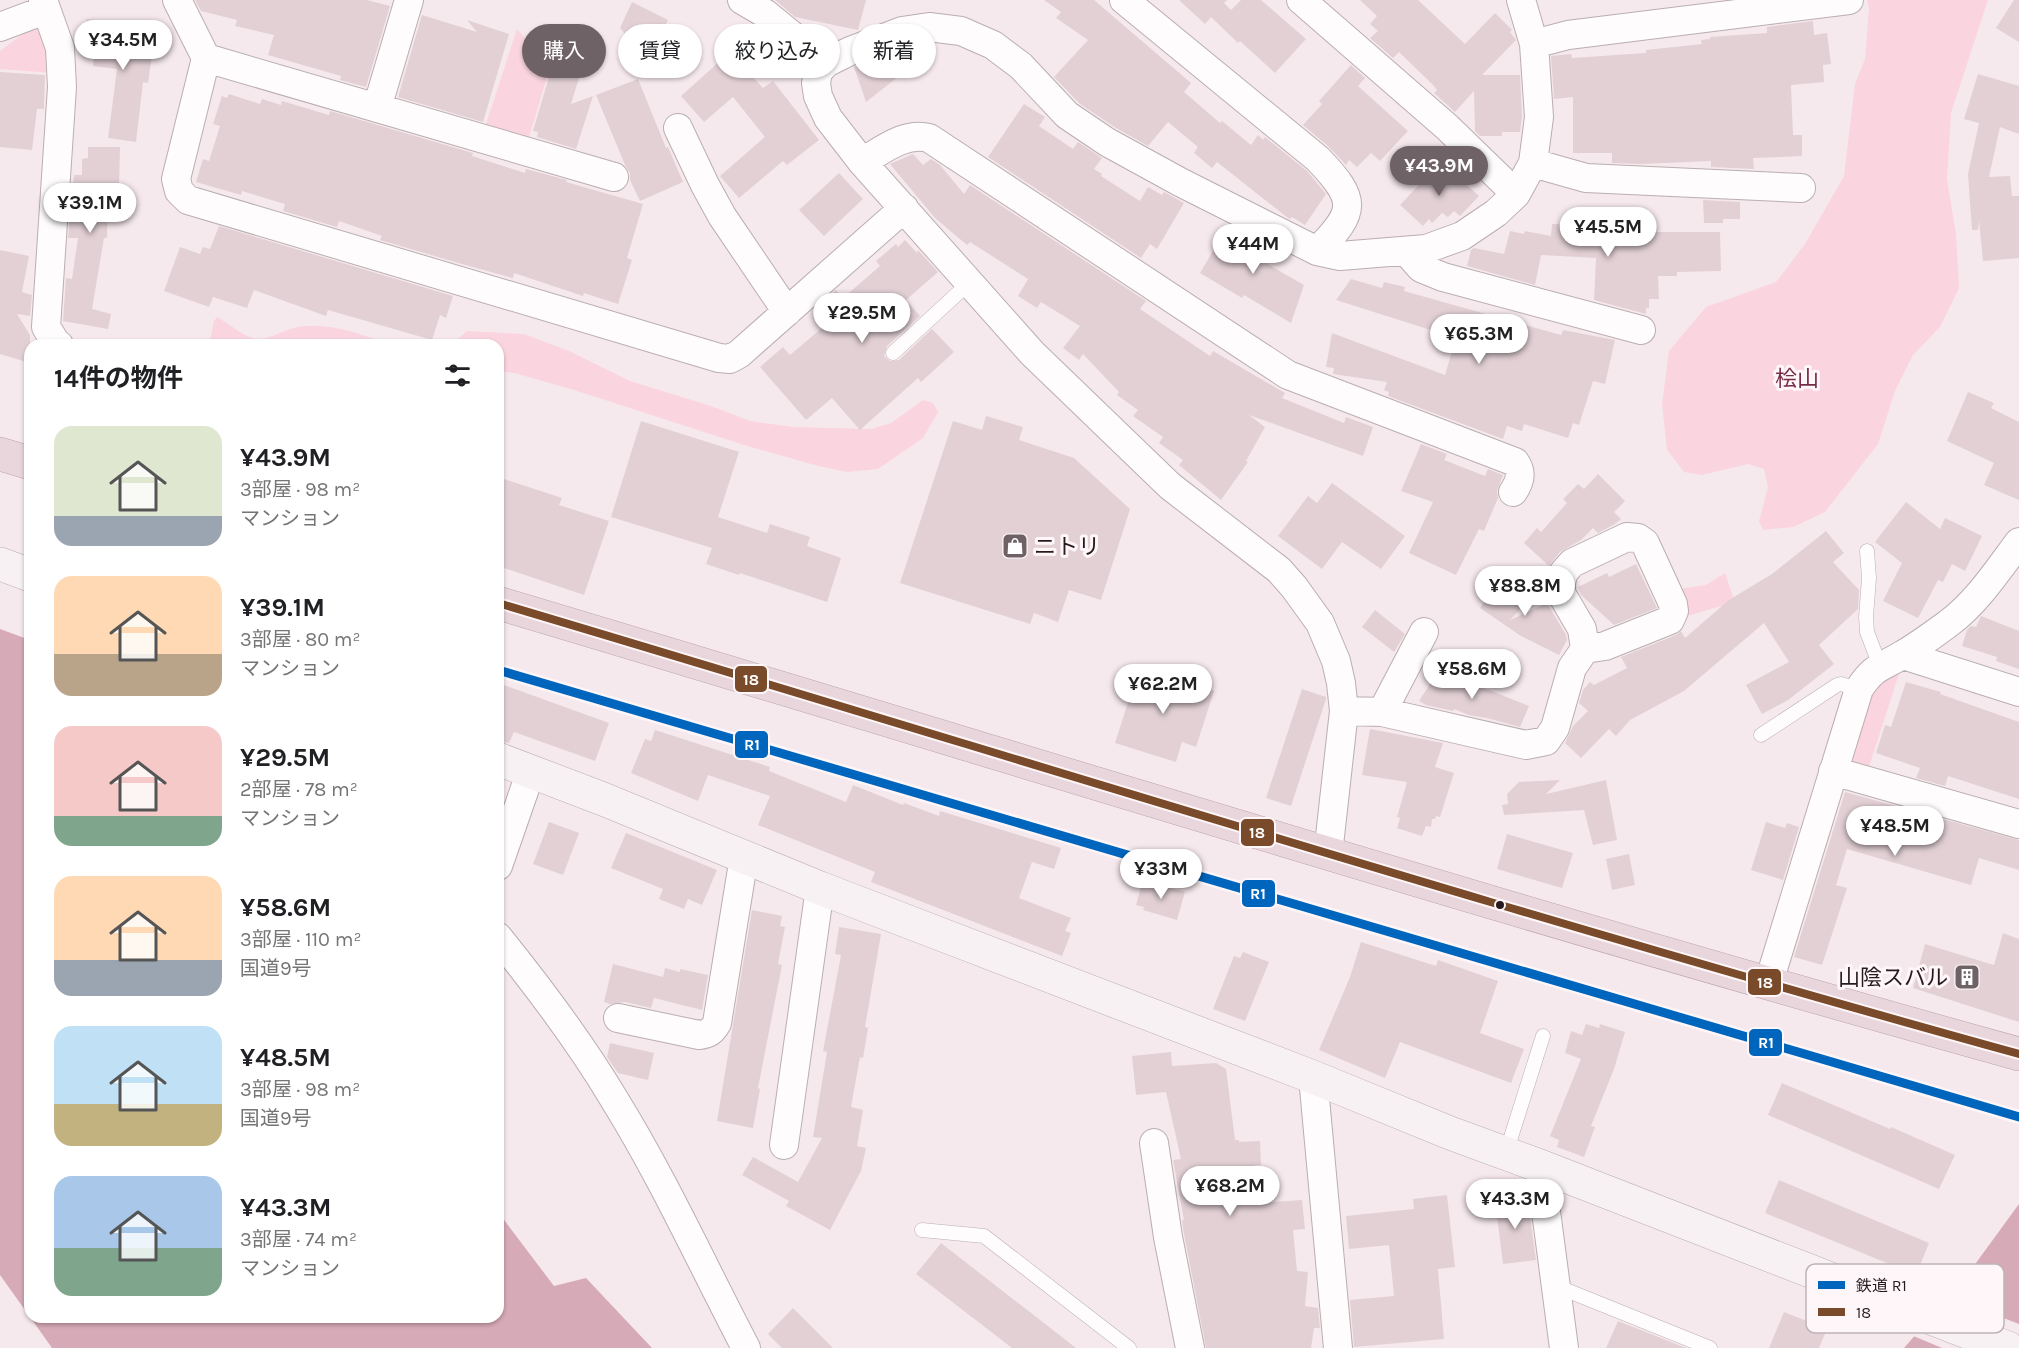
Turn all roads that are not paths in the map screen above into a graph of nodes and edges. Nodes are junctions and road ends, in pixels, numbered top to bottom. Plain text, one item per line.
1 (177, 0) edge
2 (409, 0) edge
3 (742, 0) edge
4 (1124, 0) edge
5 (1301, 0) edge
6 (1521, 0) edge
7 (1848, 0) edge
8 (44, 5) edge
9 (777, 24) edge
10 (0, 27) edge
11 (1533, 44) junction
12 (840, 56) edge
13 (206, 58) junction
14 (817, 78) edge
15 (377, 108) junction
16 (678, 128) dead end
17 (862, 162) junction
18 (1533, 163) junction
19 (614, 177) dead end
20 (1801, 188) dead end
21 (1516, 194) junction
22 (904, 208) junction
23 (1317, 251) junction
24 (1406, 251) junction
25 (970, 282) junction
26 (787, 312) junction
27 (1641, 330) dead end
28 (54, 339) edge
29 (893, 353) dead end
30 (0, 454) edge
31 (24, 461) edge
32 (1513, 492) dead end
33 (2019, 542) edge
34 (1867, 551) dead end
35 (0, 564) edge
36 (24, 573) edge
37 (504, 605) edge
38 (1424, 632) dead end
39 (1585, 649) dead end
40 (1891, 661) junction
41 (1859, 688) junction
42 (2019, 692) edge
43 (1344, 711) junction
44 (1382, 712) junction
45 (1761, 735) dead end
46 (504, 761) edge
47 (531, 771) junction
48 (1833, 771) junction
49 (2019, 824) edge
50 (504, 849) edge
51 (1328, 854) junction
52 (744, 856) junction
53 (820, 888) junction
54 (504, 945) edge
55 (1768, 985) junction
56 (618, 1018) dead end
57 (1543, 1036) dead end
58 (2019, 1054) edge
59 (1313, 1077) junction
60 (1154, 1143) dead end
61 (784, 1145) dead end
62 (1506, 1153) junction
63 (1540, 1166) junction
64 (922, 1230) dead end
65 (1806, 1269) edge
66 (1556, 1286) junction
67 (1970, 1333) edge
68 (746, 1348) edge
69 (1129, 1348) edge
70 (1190, 1348) edge
71 (1338, 1348) edge
72 (1564, 1348) edge
73 (1710, 1348) edge
74 (2008, 1348) edge

1 - 13 street
2 - 15 street
3 - 9 street
4 - 23 street
5 - 21 street
6 - 11 street
7 - 11 street
8 - 10 street
8 - 28 street
11 - 18 street
12 - 23 street
13 - 15 street
13 - 26 street
14 - 17 street
15 - 19 street
16 - 26 street
17 - 22 street
17 - 32 street
18 - 20 street
18 - 21 street
21 - 24 street
22 - 25 street
22 - 26 street
23 - 24 street
24 - 27 street
25 - 29 lane
25 - 43 street
30 - 31 highway
33 - 40 street
34 - 40 lane
35 - 36 street
37 - 51 highway
38 - 44 street
39 - 44 street
40 - 41 street
40 - 42 street
41 - 45 lane
41 - 48 street
43 - 44 street
43 - 51 street
46 - 47 street
47 - 50 street
47 - 52 street
48 - 49 street
48 - 55 street
51 - 55 highway
52 - 53 street
52 - 56 street
53 - 59 street
53 - 61 street
54 - 68 street
55 - 58 highway
57 - 62 lane
59 - 62 street
59 - 71 street
60 - 70 street
62 - 63 street
63 - 65 street
63 - 66 street
64 - 69 lane
66 - 72 street
66 - 73 lane
67 - 74 street

